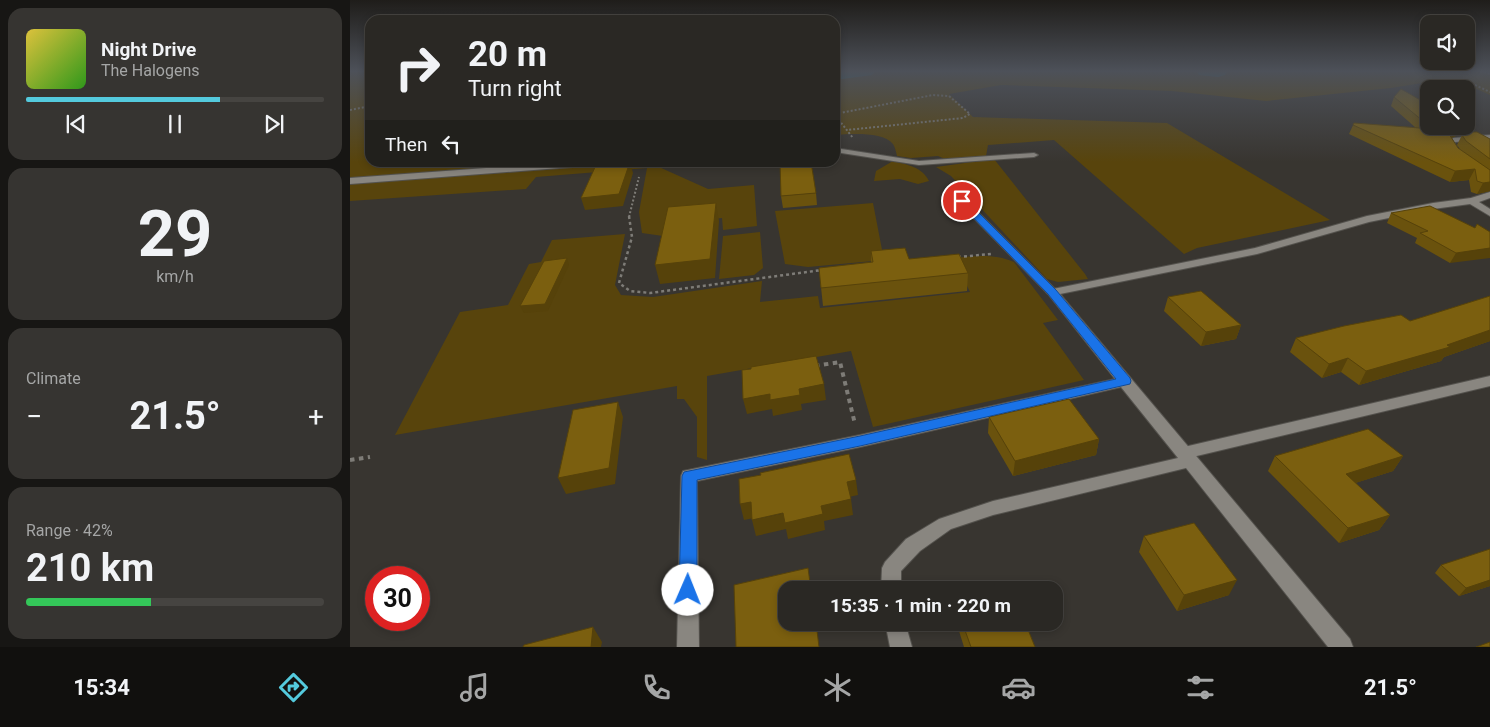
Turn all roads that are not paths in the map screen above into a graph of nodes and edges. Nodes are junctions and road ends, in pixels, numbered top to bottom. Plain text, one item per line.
1 (1490, 136) edge
2 (840, 151) edge
3 (1034, 155) dead end
4 (1464, 160) edge
5 (542, 167) edge
6 (350, 181) edge
7 (1490, 195) edge
8 (1472, 200) junction
9 (962, 201) dead end
10 (1490, 213) edge
11 (1052, 292) junction
12 (1125, 381) junction
13 (1490, 381) edge
14 (1187, 457) junction
15 (891, 581) edge
16 (897, 631) edge
17 (688, 647) edge
18 (901, 647) edge
19 (1342, 647) edge

1 - 4 street
2 - 3 street
5 - 6 street
7 - 8 street
8 - 10 street
8 - 11 street
9 - 11 street
11 - 12 street
12 - 14 street
12 - 17 street
13 - 14 street
14 - 15 street
14 - 19 street
16 - 18 street

